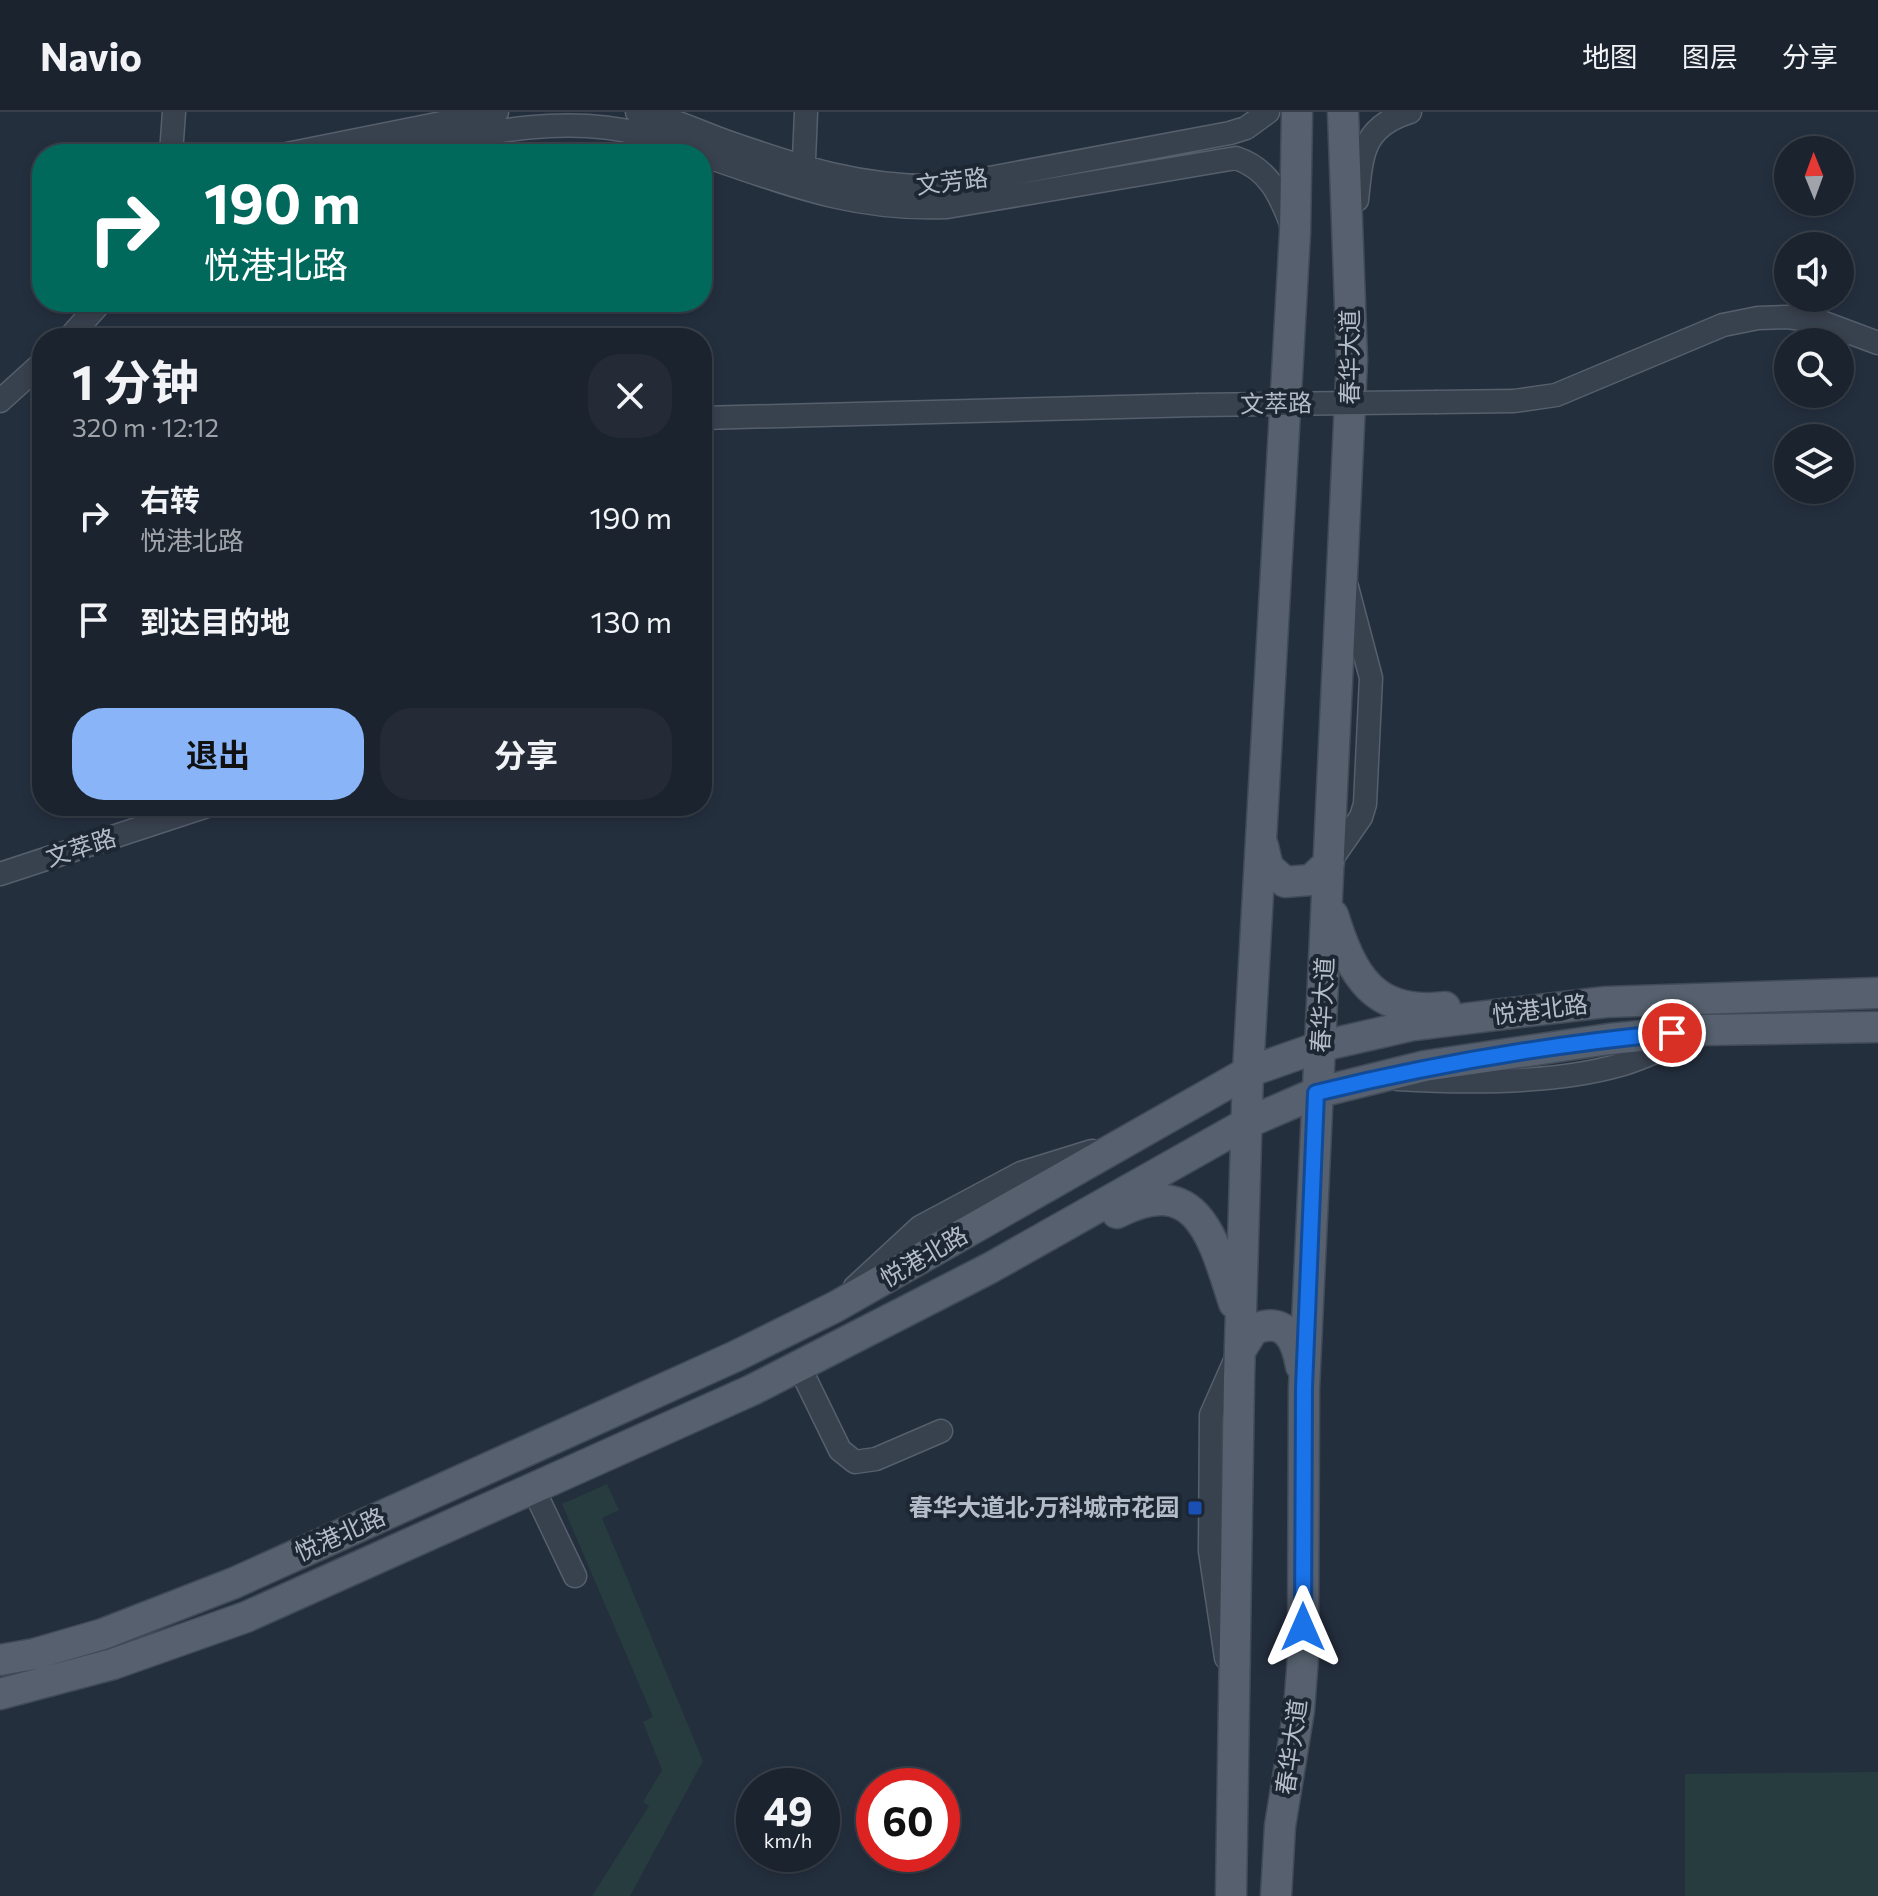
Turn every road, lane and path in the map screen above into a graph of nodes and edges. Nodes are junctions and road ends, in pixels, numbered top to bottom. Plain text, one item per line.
1 (174, 112) edge
2 (497, 112) edge
3 (637, 112) edge
4 (806, 112) edge
5 (1268, 112) edge
6 (1297, 112) edge
7 (1343, 112) edge
8 (1410, 112) edge
9 (172, 144) edge
10 (337, 144) edge
11 (433, 144) edge
12 (671, 144) edge
13 (712, 157) edge
14 (803, 179) junction
15 (1295, 232) junction
16 (1349, 269) junction
17 (92, 312) edge
18 (78, 328) edge
19 (1878, 343) edge
20 (32, 372) edge
21 (0, 401) edge
22 (712, 418) edge
23 (177, 816) edge
24 (1261, 836) junction
25 (1329, 863) junction
26 (0, 874) edge
27 (1328, 899) junction
28 (1878, 993) edge
29 (1606, 1002) junction
30 (1878, 1027) edge
31 (1322, 1046) junction
32 (1248, 1072) junction
33 (1316, 1093) junction
34 (1247, 1123) junction
35 (990, 1268) junction
36 (1240, 1337) junction
37 (799, 1366) junction
38 (1304, 1388) junction
39 (941, 1431) dead end
40 (533, 1488) junction
41 (575, 1576) dead end
42 (0, 1660) edge
43 (0, 1694) edge
44 (1231, 1896) edge
45 (1276, 1896) edge

1 - 9 street
2 - 10 street
3 - 14 street, 文芳路
4 - 14 street
5 - 14 street, 文芳路
6 - 15 main road
7 - 16 main road, 春华大道
8 - 16 street
11 - 12 street, 文芳路
13 - 14 street, 文芳路
14 - 15 street, 文芳路
15 - 24 main road
16 - 25 main road, 春华大道
17 - 18 street
19 - 22 street, 文萃路, bridge
20 - 21 street
23 - 26 street, 文萃路
24 - 25 main road
24 - 32 main road
25 - 27 main road, 春华大道
27 - 29 main road
27 - 31 main road, 春华大道
28 - 29 main road, 悦港北路
29 - 31 main road, 悦港北路
30 - 33 main road, 悦港北路
31 - 32 main road, 悦港北路
31 - 33 main road, 春华大道
32 - 34 main road
32 - 42 main road, 悦港北路
33 - 34 main road, 悦港北路
33 - 38 main road, 春华大道
34 - 35 main road, 悦港北路
34 - 36 main road
35 - 36 main road
35 - 37 main road, 悦港北路
36 - 38 main road
36 - 44 main road
37 - 39 street
37 - 40 main road, 悦港北路
38 - 45 main road, 春华大道
40 - 41 street
40 - 43 main road, 悦港北路

